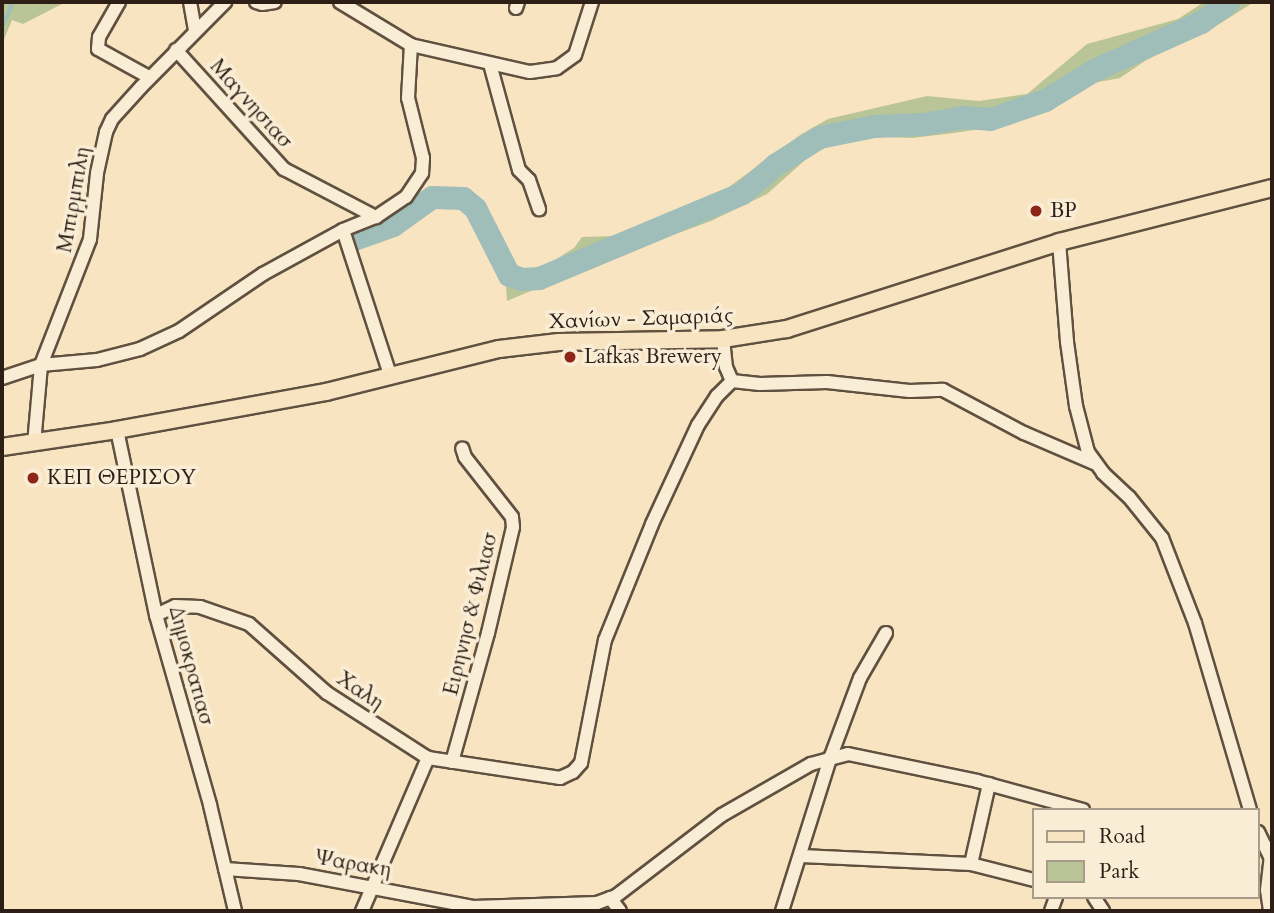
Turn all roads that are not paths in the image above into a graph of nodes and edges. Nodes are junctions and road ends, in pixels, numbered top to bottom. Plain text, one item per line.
1 (119, 2) edge
2 (190, 2) edge
3 (225, 2) edge
4 (256, 2) edge
5 (340, 2) edge
6 (592, 2) edge
7 (273, 3) edge
8 (195, 31) junction
9 (411, 46) junction
10 (176, 50) junction
11 (490, 64) junction
12 (149, 78) junction
13 (1272, 188) edge
14 (539, 209) dead end
15 (376, 217) junction
16 (343, 230) junction
17 (1059, 242) junction
18 (723, 339) junction
19 (41, 365) junction
20 (390, 375) junction
21 (2, 378) edge
22 (732, 381) junction
23 (117, 430) junction
24 (34, 444) junction
25 (2, 447) edge
26 (462, 447) dead end
27 (1095, 464) junction
28 (156, 615) junction
29 (886, 633) dead end
30 (831, 756) junction
31 (428, 758) junction
32 (452, 762) junction
33 (989, 783) junction
34 (1076, 808) edge
35 (1249, 808) edge
36 (1260, 835) edge
37 (1271, 852) edge
38 (801, 856) junction
39 (971, 864) junction
40 (225, 869) junction
41 (1032, 879) edge
42 (373, 886) junction
43 (1263, 888) edge
44 (610, 898) junction
45 (472, 909) edge
46 (235, 911) edge
47 (362, 911) edge
48 (620, 911) edge
49 (782, 911) edge
50 (1270, 911) edge

1 - 12 street
2 - 8 street
3 - 8 street, Μπιρμπιλη
4 - 7 street
5 - 9 street
6 - 11 street
8 - 10 street, Μπιρμπιλη
9 - 11 street
9 - 15 street
10 - 12 street, Μπιρμπιλη
10 - 15 street, Μαγνησιασ
11 - 14 street
12 - 19 street, Μπιρμπιλη
13 - 17 main road, Χανίων - Σαμαριάς
15 - 16 street
16 - 19 street
16 - 20 street
17 - 18 main road, Χανίων - Σαμαριάς
17 - 27 street
18 - 20 main road, Χανίων - Σαμαριάς
18 - 22 street
19 - 21 street
19 - 24 street, Μπιρμπιλη
20 - 23 main road, Χανίων - Σαμαριάς
22 - 27 street
22 - 32 street, Χαλη
23 - 24 main road, Χανίων - Σαμαριάς
23 - 28 street, Δημοκρατιασ
24 - 25 main road, Χανίων - Σαμαριάς
26 - 32 street, Ειρηνησ & Φιλιασ
27 - 35 street
28 - 31 street, Χαλη
28 - 40 street, Δημοκρατιασ
29 - 30 street
30 - 33 street
30 - 38 street
30 - 44 street
31 - 32 street, Χαλη
31 - 42 street
33 - 34 street
33 - 39 street
36 - 37 street
37 - 43 street
38 - 39 street
38 - 49 street
39 - 41 street
40 - 42 street, Ψαρακη
40 - 46 street, Δημοκρατιασ
42 - 45 street, Ψαρακη
42 - 47 street
43 - 50 street
44 - 45 street, Ψαρακη
44 - 48 street

